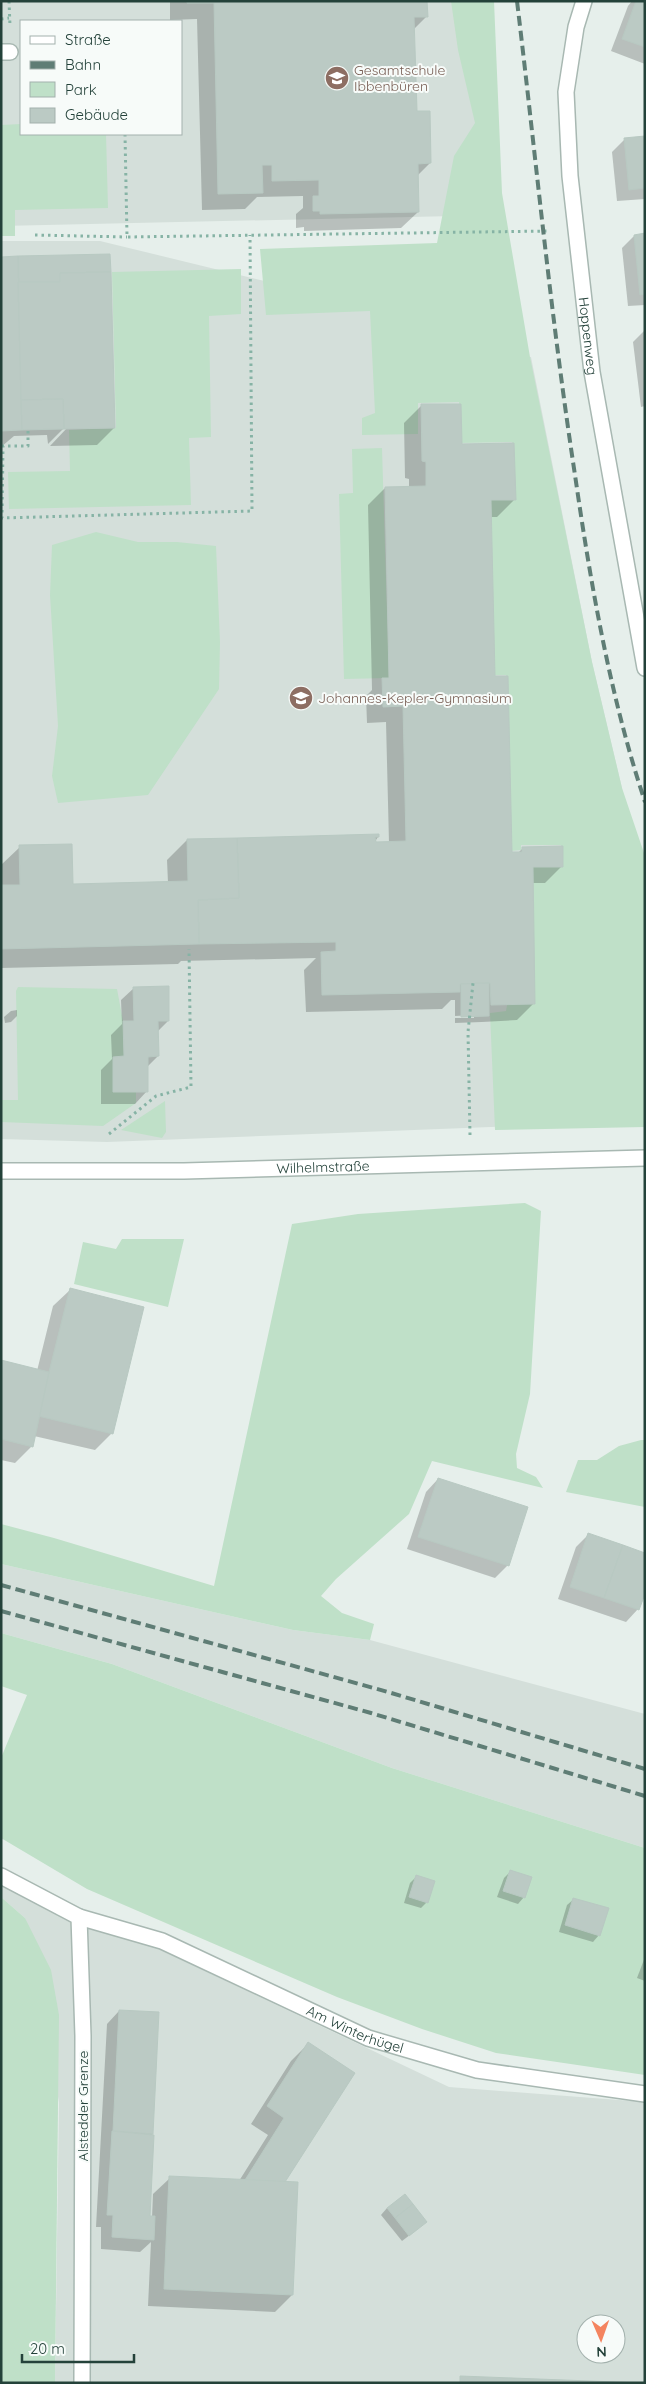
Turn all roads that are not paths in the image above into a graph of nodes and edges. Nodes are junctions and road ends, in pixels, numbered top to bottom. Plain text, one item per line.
1 (584, 1) edge
2 (645, 668) edge
3 (645, 1158) edge
4 (1, 1172) edge
5 (1, 1876) edge
6 (79, 1917) junction
7 (645, 2094) edge
8 (82, 2383) edge

1 - 2 street, Hoppenweg
3 - 4 street, Wilhelmstraße
5 - 6 street
6 - 7 street, Am Winterhügel
6 - 8 street, Alstedder Grenze

